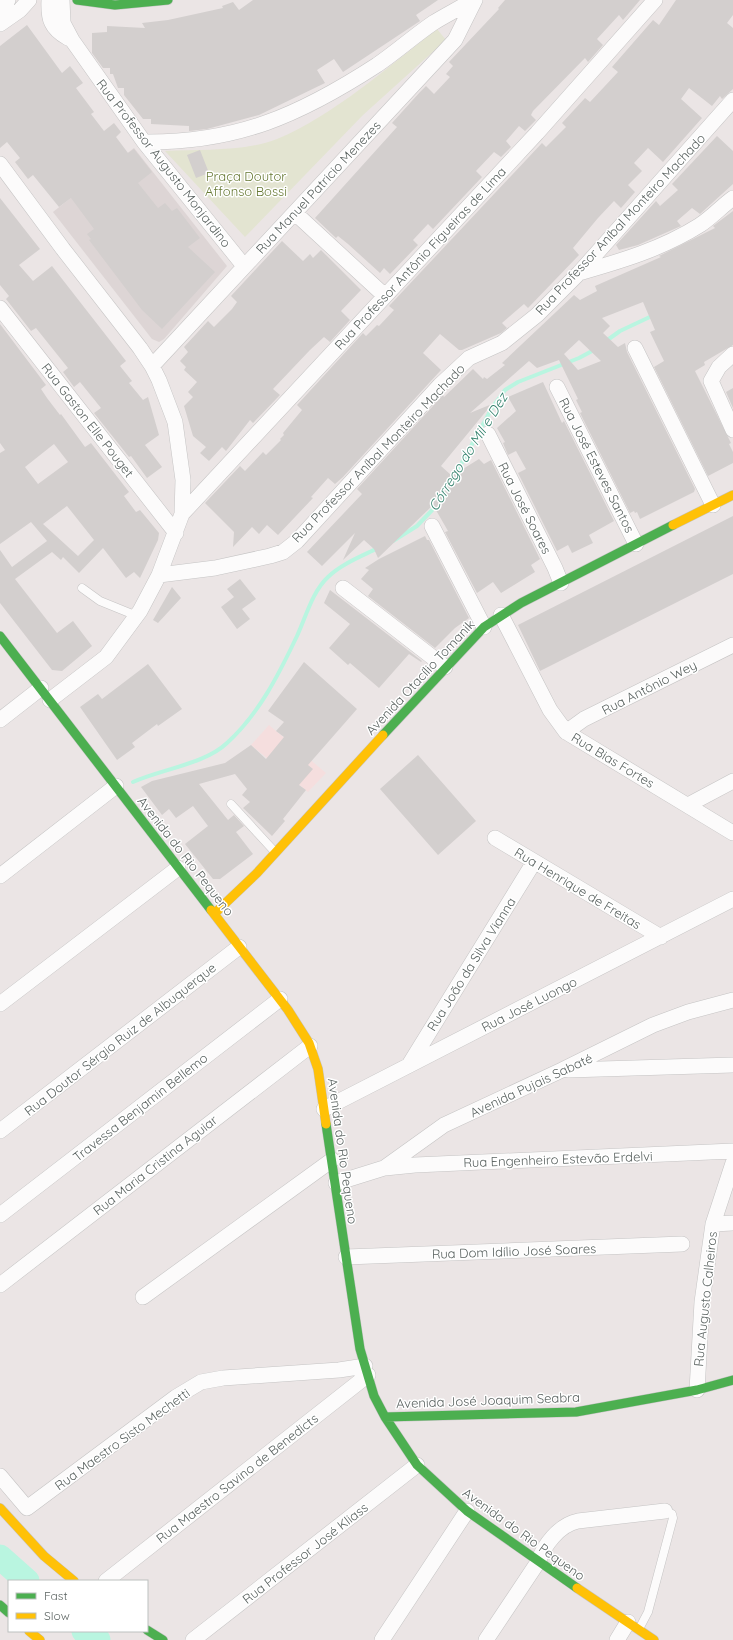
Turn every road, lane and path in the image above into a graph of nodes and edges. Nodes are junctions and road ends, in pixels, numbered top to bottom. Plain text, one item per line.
1 (8, 0) edge
2 (49, 0) edge
3 (62, 0) edge
4 (77, 0) edge
5 (168, 0) edge
6 (474, 0) edge
7 (655, 0) edge
8 (25, 5) edge
9 (0, 15) edge
10 (48, 15) junction
11 (0, 24) edge
12 (72, 40) junction
13 (733, 100) edge
14 (144, 142) junction
15 (0, 164) edge
16 (733, 198) edge
17 (295, 213) junction
18 (244, 266) junction
19 (578, 273) junction
20 (385, 296) junction
21 (0, 308) edge
22 (635, 348) dead end
23 (733, 354) edge
24 (152, 366) junction
25 (557, 386) dead end
26 (733, 430) edge
27 (488, 434) dead end
28 (733, 495) edge
29 (712, 505) junction
30 (182, 514) junction
31 (432, 526) dead end
32 (176, 533) junction
33 (636, 544) junction
34 (159, 575) junction
35 (561, 583) junction
36 (82, 588) dead end
37 (342, 588) dead end
38 (137, 616) junction
39 (501, 616) junction
40 (484, 627) junction
41 (0, 636) edge
42 (733, 645) edge
43 (445, 667) junction
44 (45, 694) junction
45 (0, 720) edge
46 (566, 732) junction
47 (733, 781) edge
48 (116, 786) junction
49 (231, 804) dead end
50 (688, 805) junction
51 (733, 833) edge
52 (495, 838) dead end
53 (276, 853) junction
54 (534, 862) junction
55 (178, 868) junction
56 (0, 876) edge
57 (733, 899) edge
58 (214, 914) junction
59 (661, 937) junction
60 (239, 947) junction
61 (280, 999) junction
62 (733, 1000) edge
63 (0, 1004) edge
64 (310, 1046) junction
65 (733, 1065) edge
66 (408, 1066) junction
67 (562, 1070) junction
68 (324, 1109) junction
69 (2, 1125) edge
70 (733, 1151) edge
71 (332, 1160) junction
72 (733, 1163) edge
73 (384, 1168) junction
74 (336, 1183) junction
75 (0, 1215) edge
76 (733, 1223) edge
77 (713, 1224) junction
78 (682, 1244) dead end
79 (346, 1257) junction
80 (0, 1285) edge
81 (144, 1297) dead end
82 (366, 1370) junction
83 (733, 1380) edge
84 (697, 1390) junction
85 (385, 1417) junction
86 (418, 1465) junction
87 (0, 1476) edge
88 (0, 1508) edge
89 (467, 1511) junction
90 (665, 1511) joint
91 (538, 1562) junction
92 (73, 1580) edge
93 (107, 1580) edge
94 (0, 1605) edge
95 (8, 1612) edge
96 (634, 1625) junction
97 (148, 1631) edge
98 (31, 1632) edge
99 (40, 1640) edge
100 (163, 1640) edge
101 (193, 1640) edge
102 (382, 1640) edge
103 (486, 1640) edge
104 (617, 1640) edge
105 (654, 1640) edge

1 - 9 street
2 - 10 street
3 - 12 street, Rua Professor Augusto Monjardino
4 - 5 main road
6 - 14 street
6 - 17 street, Rua Manuel Patricio Menezes
7 - 20 street, Rua Professor Antônio Figueiras de Lima
8 - 10 street
8 - 11 street
10 - 12 street, Rua Professor Augusto Monjardino
12 - 14 street, Rua Professor Augusto Monjardino
13 - 19 street, Rua Professor Aníbal Monteiro Machado
14 - 18 street, Rua Professor Augusto Monjardino
15 - 24 street
16 - 19 street
17 - 18 street, Rua Manuel Patricio Menezes
17 - 20 street
18 - 24 street, Rua Manuel Patricio Menezes
19 - 34 street, Rua Professor Aníbal Monteiro Machado
20 - 30 street, Rua Professor Antônio Figueiras de Lima
21 - 32 street, Rua Gaston Elle Pouget
22 - 29 street
23 - 26 street
24 - 30 street
25 - 33 street, Rua José Esteves Santos
27 - 35 street, Rua José Soares
28 - 29 main road, Avenida Otacílio Tomanik
29 - 33 main road, Avenida Otacílio Tomanik
30 - 32 street
31 - 40 street
32 - 34 street
33 - 35 main road, Avenida Otacílio Tomanik
34 - 38 street
35 - 39 main road, Avenida Otacílio Tomanik
36 - 38 lane
37 - 43 street
38 - 44 street
39 - 40 main road, Avenida Otacílio Tomanik
39 - 46 street, Rua Bias Fortes
40 - 43 main road, Avenida Otacílio Tomanik
41 - 44 main road, Avenida do Rio Pequeno
42 - 46 street, Rua Antônio Wey
43 - 53 main road, Avenida Otacílio Tomanik
44 - 45 street
44 - 48 main road, Avenida do Rio Pequeno
46 - 50 street, Rua Bias Fortes
47 - 50 street
48 - 55 main road, Avenida do Rio Pequeno
48 - 56 street
49 - 53 lane
50 - 51 street, Rua Bias Fortes
52 - 54 street, Rua Henrique de Freitas
53 - 58 main road, Avenida Otacílio Tomanik
54 - 59 street, Rua Henrique de Freitas
54 - 66 street, Rua João da Silva Vianna
55 - 58 main road, Avenida do Rio Pequeno
55 - 63 street
57 - 59 street, Rua José Luongo
58 - 60 main road, Avenida do Rio Pequeno
59 - 66 street, Rua José Luongo
60 - 61 main road, Avenida do Rio Pequeno
60 - 69 street, Rua Doutor Sérgio Ruiz de Albuquerque
61 - 64 main road, Avenida do Rio Pequeno
61 - 75 street, Travessa Benjamin Bellemo
62 - 67 street, Avenida Pujais Sabaté
64 - 68 main road, Avenida do Rio Pequeno
64 - 80 street, Rua Maria Cristina Aguiar
65 - 67 street
66 - 68 street, Rua José Luongo
67 - 73 street, Avenida Pujais Sabaté
68 - 71 main road, Avenida do Rio Pequeno
70 - 73 street, Rua Engenheiro Estevão Erdelvi
71 - 74 main road, Avenida do Rio Pequeno
71 - 81 street
72 - 77 street, Rua Augusto Calheiros
73 - 74 street, Avenida Pujais Sabaté
74 - 79 main road, Avenida do Rio Pequeno
76 - 77 street
77 - 84 street, Rua Augusto Calheiros
78 - 79 street, Rua Dom Idílio José Soares
79 - 82 main road, Avenida do Rio Pequeno
82 - 85 main road, Avenida do Rio Pequeno
82 - 87 street, Rua Maestro Sisto Mechetti
82 - 93 street, Rua Maestro Savino de Benedicts
83 - 84 main road, Avenida José Joaquim Seabra
84 - 85 main road, Avenida José Joaquim Seabra
85 - 86 main road, Avenida do Rio Pequeno
86 - 89 main road, Avenida do Rio Pequeno
86 - 101 street, Rua Professor José Kliass
88 - 92 main road
89 - 91 main road, Avenida do Rio Pequeno
89 - 102 street
90 - 91 street
90 - 96 lane
91 - 96 main road, Avenida do Rio Pequeno
91 - 103 street
94 - 95 main road
96 - 104 street
96 - 105 main road, Avenida do Rio Pequeno
97 - 100 main road
98 - 99 main road

